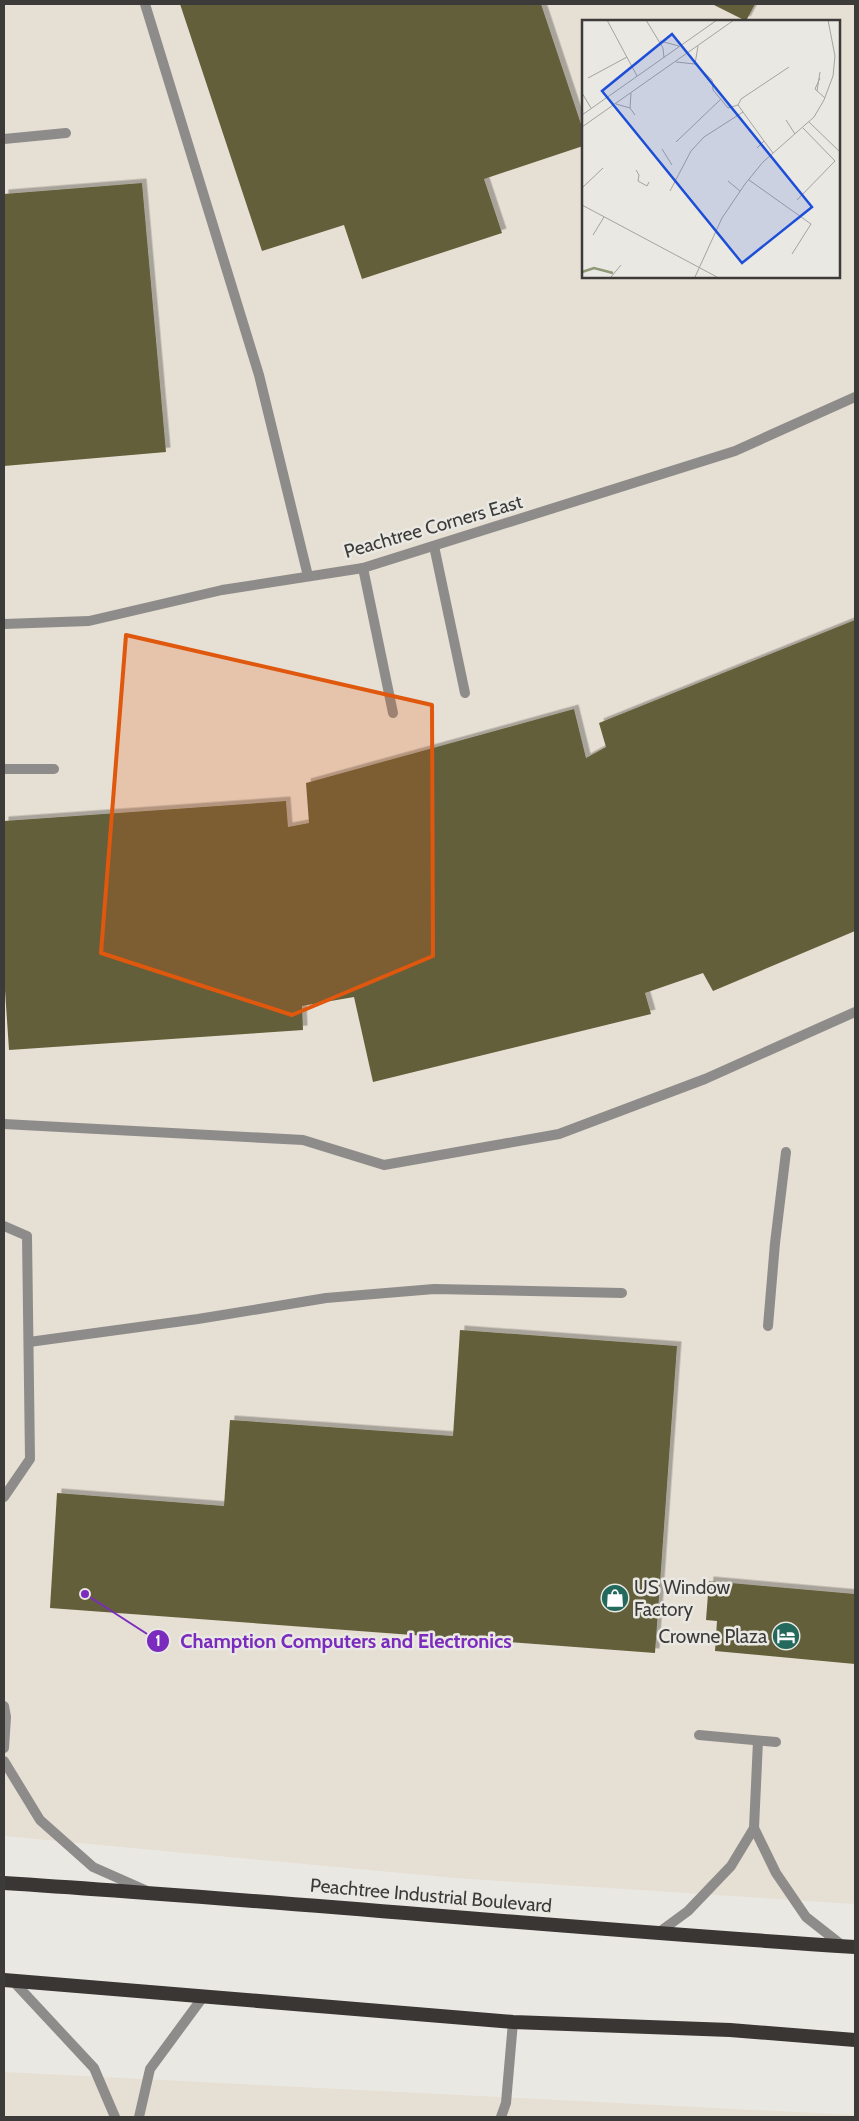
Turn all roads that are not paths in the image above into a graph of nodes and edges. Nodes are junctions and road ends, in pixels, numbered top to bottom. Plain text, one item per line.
1 (145, 4) edge
2 (66, 133) dead end
3 (4, 139) edge
4 (855, 397) edge
5 (434, 546) junction
6 (363, 568) junction
7 (308, 576) junction
8 (4, 624) edge
9 (465, 693) dead end
10 (393, 712) dead end
11 (4, 769) edge
12 (54, 769) dead end
13 (855, 1012) edge
14 (4, 1124) edge
15 (786, 1152) dead end
16 (4, 1226) edge
17 (622, 1293) dead end
18 (768, 1326) dead end
19 (29, 1342) junction
20 (4, 1497) edge
21 (4, 1706) edge
22 (700, 1735) dead end
23 (758, 1740) junction
24 (776, 1742) dead end
25 (4, 1748) edge
26 (4, 1761) edge
27 (754, 1828) junction
28 (4, 1883) edge
29 (150, 1892) junction
30 (658, 1933) junction
31 (849, 1947) edge
32 (8, 1981) edge
33 (203, 1997) junction
34 (513, 2022) junction
35 (855, 2040) edge
36 (115, 2117) edge
37 (138, 2117) edge
38 (501, 2117) edge

1 - 7 street
2 - 3 street
4 - 5 street, Peachtree Corners East
5 - 6 street, Peachtree Corners East
5 - 9 street
6 - 7 street, Peachtree Corners East
6 - 10 street
7 - 8 street, Peachtree Corners East
11 - 12 street
13 - 14 street
15 - 18 street
16 - 19 street
17 - 19 street
19 - 20 street
21 - 25 street
22 - 23 street
23 - 24 street
23 - 27 street
26 - 29 street
27 - 30 street
27 - 31 street
28 - 29 highway, Peachtree Industrial Boulevard
29 - 30 highway, Peachtree Industrial Boulevard
30 - 31 highway, Peachtree Industrial Boulevard
32 - 33 highway
32 - 36 street
33 - 34 highway
33 - 37 street
34 - 35 highway
34 - 38 street

